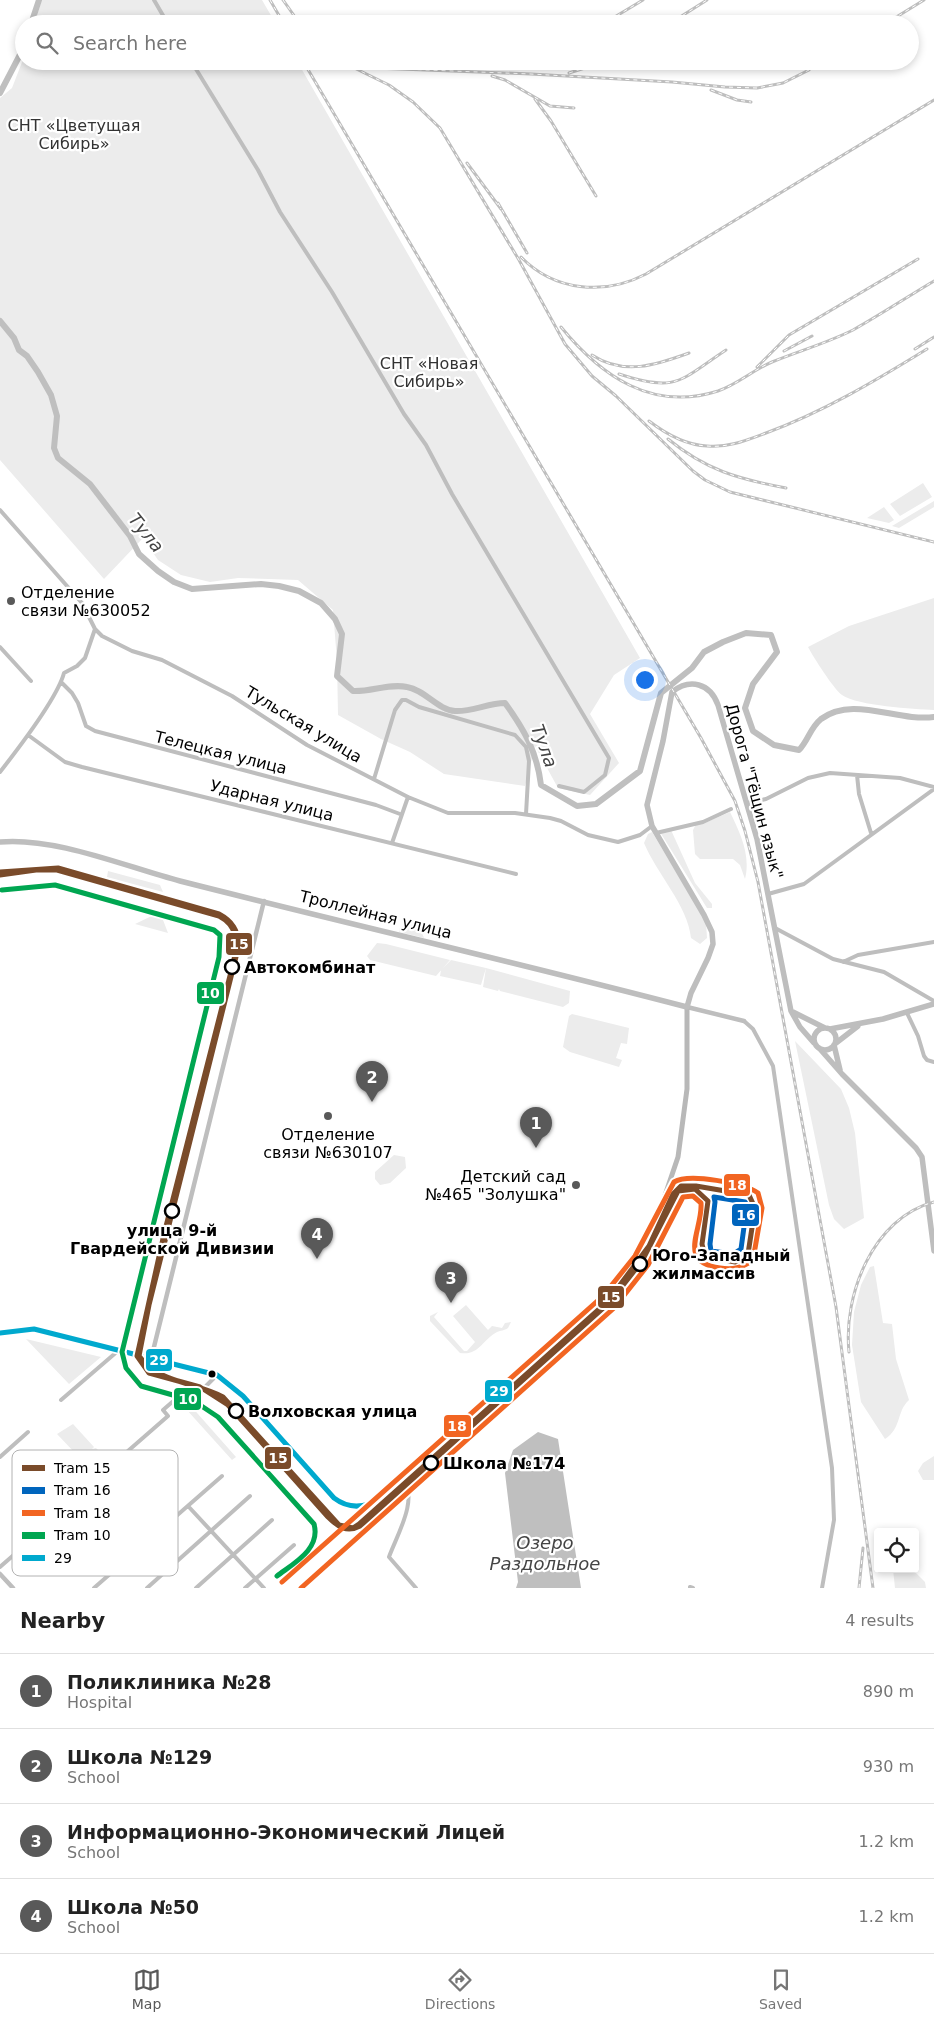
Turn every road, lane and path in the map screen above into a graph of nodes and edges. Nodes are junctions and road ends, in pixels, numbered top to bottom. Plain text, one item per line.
1 (154, 0) edge
2 (163, 15) edge
3 (197, 70) edge
4 (0, 510) edge
5 (95, 629) junction
6 (0, 647) edge
7 (31, 680) dead end
8 (62, 683) junction
9 (28, 735) junction
10 (0, 772) edge
11 (857, 775) junction
12 (374, 779) junction
13 (559, 786) dead end
14 (934, 788) edge
15 (408, 797) junction
16 (747, 803) junction
17 (731, 809) dead end
18 (400, 814) junction
19 (526, 814) junction
20 (652, 826) junction
21 (656, 833) junction
22 (871, 833) junction
23 (0, 842) edge
24 (392, 843) junction
25 (516, 874) dead end
26 (768, 894) junction
27 (264, 901) junction
28 (775, 928) junction
29 (934, 942) edge
30 (844, 962) junction
31 (934, 1002) edge
32 (687, 1007) junction
33 (791, 1010) junction
34 (906, 1012) junction
35 (744, 1021) joint
36 (860, 1024) junction
37 (828, 1028) junction
38 (814, 1043) junction
39 (835, 1044) junction
40 (820, 1050) junction
41 (934, 1062) edge
42 (842, 1074) junction
43 (934, 1251) edge
44 (0, 1333) edge
45 (119, 1350) junction
46 (150, 1359) junction
47 (217, 1375) junction
48 (61, 1400) dead end
49 (28, 1432) dead end
50 (129, 1450) edge
51 (0, 1456) edge
52 (222, 1476) dead end
53 (402, 1479) junction
54 (250, 1496) dead end
55 (188, 1506) junction
56 (178, 1515) edge
57 (272, 1520) dead end
58 (212, 1531) junction
59 (294, 1545) dead end
60 (233, 1554) junction
61 (12, 1557) edge
62 (178, 1561) edge
63 (0, 1567) edge
64 (0, 1574) edge
65 (108, 1576) edge
66 (161, 1576) edge
67 (255, 1578) junction
68 (13, 1588) edge
69 (94, 1588) edge
70 (147, 1588) edge
71 (196, 1588) edge
72 (245, 1588) edge
73 (264, 1588) edge
74 (416, 1588) edge
75 (822, 1588) edge

1 - 2 street
3 - 13 street
4 - 5 street, Тульская улица
5 - 8 street
5 - 12 street, Тульская улица
6 - 7 street
8 - 9 street
8 - 18 street, Телецкая улица
9 - 10 street
9 - 24 street, Ударная улица
11 - 14 street
11 - 16 street
11 - 22 street
12 - 15 street, Тульская улица
12 - 19 street
14 - 22 street
15 - 18 street
15 - 19 street, Тульская улица
16 - 20 main road, Дорога "Тёщин язык"
16 - 26 main road, Дорога "Тёщин язык"
17 - 21 street
18 - 24 street
19 - 20 street, Тульская улица
20 - 21 main road, Дорога "Тёщин язык"
21 - 32 main road, Дорога "Тёщин язык"
22 - 26 street
23 - 27 main road, Троллейная улица
24 - 25 street, Ударная улица
26 - 28 main road, Дорога "Тёщин язык"
27 - 32 main road, Троллейная улица
27 - 46 street
28 - 30 street
28 - 33 main road, Дорога "Тёщин язык"
29 - 30 street
30 - 31 street
31 - 34 main road
32 - 35 street, Троллейная улица
32 - 53 main road
33 - 37 main road
33 - 38 main road, Дорога "Тёщин язык"
34 - 36 main road
34 - 41 street
35 - 75 street
36 - 37 main road
36 - 39 main road
37 - 38 main road
37 - 39 main road
38 - 40 main road
39 - 40 main road
39 - 42 main road
40 - 42 main road
42 - 43 main road
44 - 45 main road
45 - 46 main road
45 - 48 street
46 - 47 main road
47 - 50 street
47 - 53 main road
49 - 51 street
52 - 55 street
53 - 74 street
54 - 58 street
55 - 56 street
55 - 58 street
57 - 60 street
58 - 60 street
58 - 62 street
59 - 67 street
60 - 67 street
60 - 71 street
61 - 63 street
64 - 68 street
65 - 69 street
66 - 70 street
67 - 72 street
67 - 73 street

